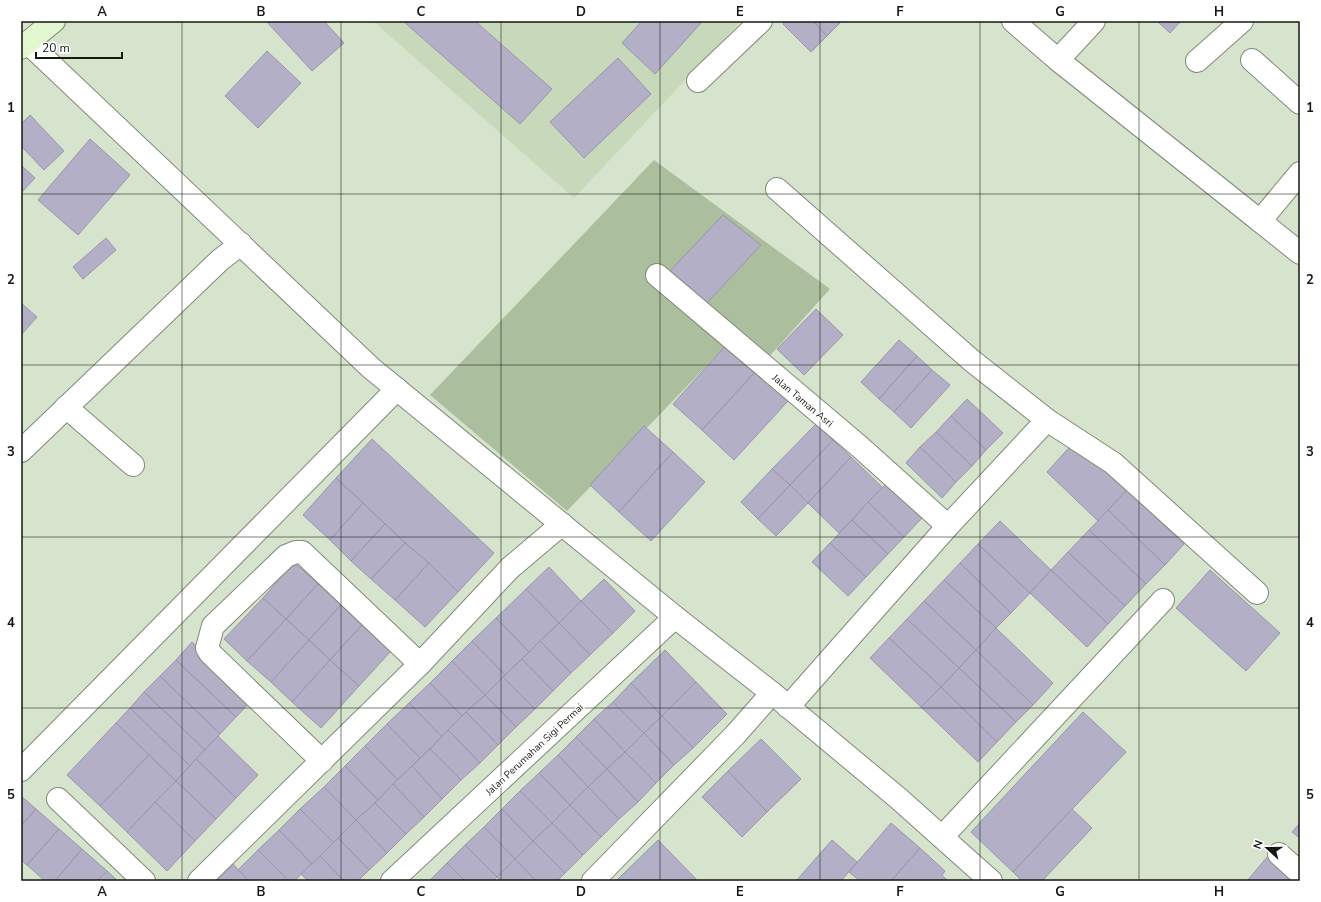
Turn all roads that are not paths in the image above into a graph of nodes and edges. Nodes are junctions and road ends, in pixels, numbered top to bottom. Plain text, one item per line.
1 (54, 21) edge
2 (761, 21) edge
3 (1012, 21) edge
4 (1094, 21) edge
5 (1242, 21) edge
6 (24, 45) edge
7 (1058, 60) junction
8 (1252, 60) dead end
9 (1197, 62) dead end
10 (698, 81) dead end
11 (1300, 103) edge
12 (1300, 173) edge
13 (777, 189) dead end
14 (1260, 221) junction
15 (241, 244) junction
16 (1300, 253) edge
17 (657, 275) dead end
18 (397, 389) junction
19 (66, 407) junction
20 (1047, 420) junction
21 (21, 451) edge
22 (133, 465) dead end
23 (562, 524) junction
24 (948, 526) junction
25 (1257, 593) dead end
26 (1164, 600) dead end
27 (675, 617) junction
28 (420, 664) junction
29 (780, 700) junction
30 (322, 760) junction
31 (21, 770) edge
32 (58, 799) dead end
33 (942, 837) junction
34 (1279, 854) dead end
35 (1300, 873) edge
36 (989, 880) edge
37 (144, 881) edge
38 (199, 881) edge
39 (392, 881) edge
40 (594, 881) edge

1 - 6 street
2 - 10 street
3 - 7 street
4 - 7 street
5 - 9 street
6 - 15 street
7 - 14 street
8 - 11 street
12 - 14 street
13 - 20 street
14 - 16 street
15 - 18 street
15 - 19 street
17 - 24 street, Jalan Taman Asri
18 - 23 street
18 - 31 street
19 - 21 street
19 - 22 street
20 - 24 street
20 - 25 street
23 - 27 street
23 - 28 street
24 - 29 street
26 - 33 street
27 - 29 street
27 - 39 street, Jalan Perumahan Sigi Permai
28 - 30 street
28 - 30 street
29 - 33 street
29 - 40 street
30 - 38 street
32 - 37 street
33 - 36 street
34 - 35 street

